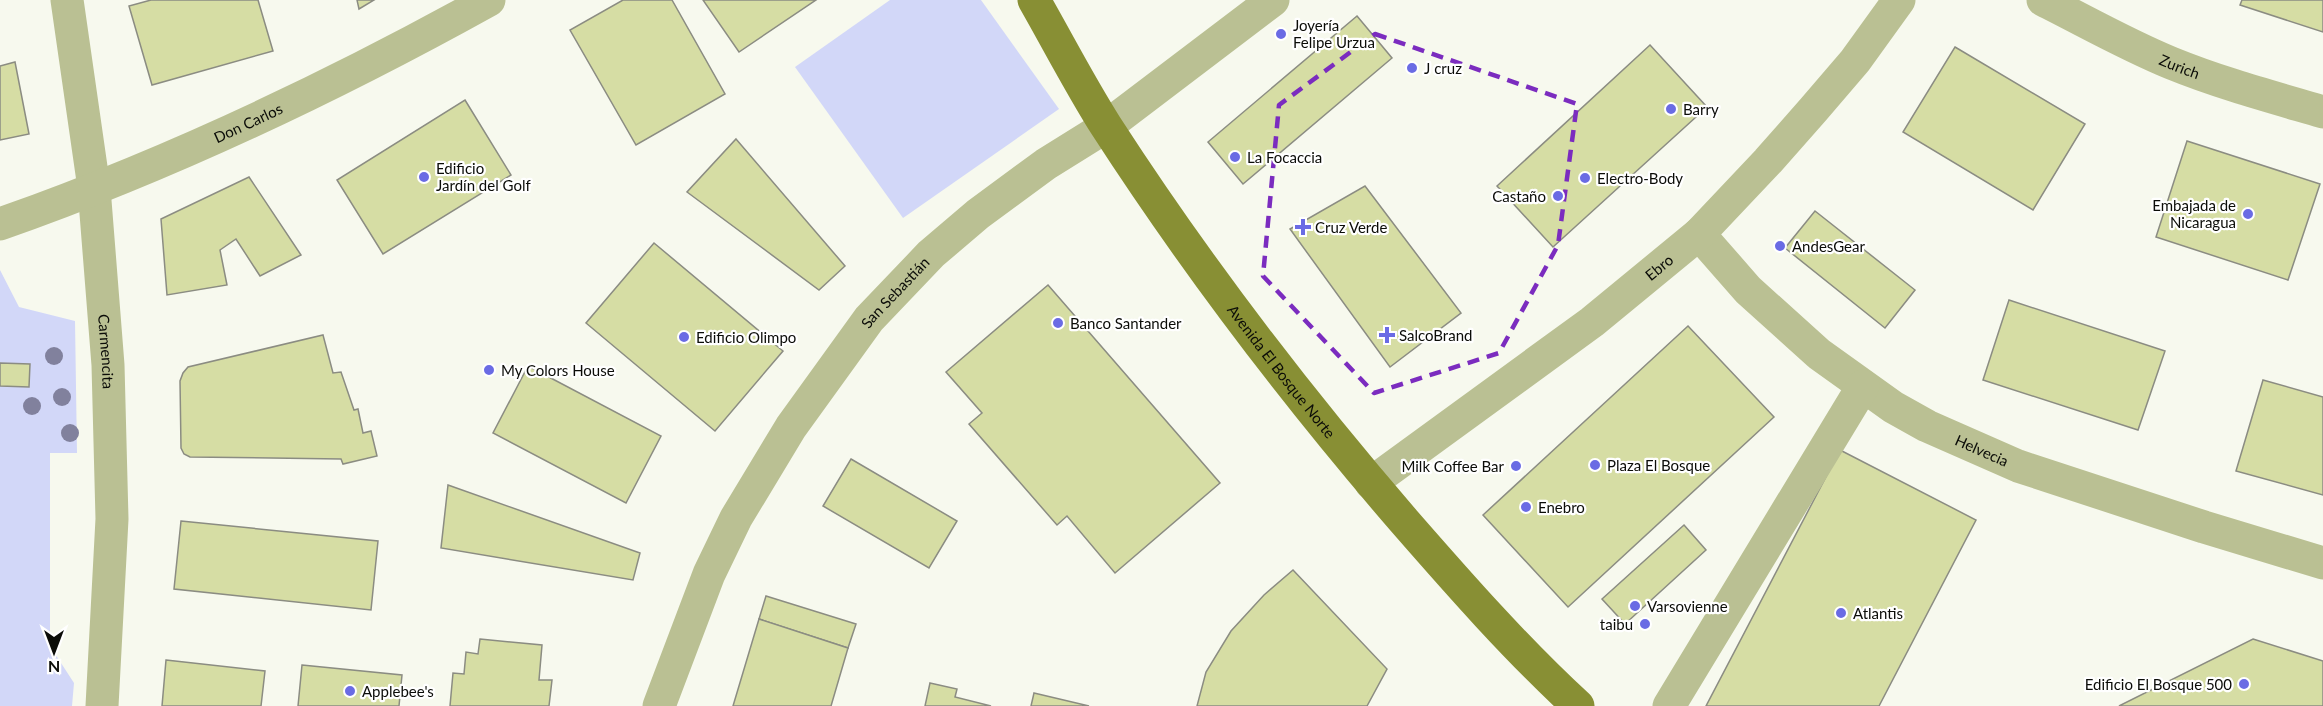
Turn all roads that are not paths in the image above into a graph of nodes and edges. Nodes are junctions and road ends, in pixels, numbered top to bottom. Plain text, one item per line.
1 (67, 0) edge
2 (489, 0) edge
3 (1034, 0) edge
4 (1273, 0) edge
5 (1899, 0) edge
6 (2043, 0) edge
7 (2323, 112) edge
8 (1107, 126) junction
9 (94, 188) junction
10 (0, 224) edge
11 (1699, 234) junction
12 (1863, 386) junction
13 (1371, 483) junction
14 (2323, 562) edge
15 (102, 706) edge
16 (659, 706) edge
17 (1578, 706) edge
18 (1669, 706) edge

1 - 9 street, Carmencita
2 - 9 street, Don Carlos
3 - 8 main road, Avenida El Bosque Norte
4 - 8 street, San Sebastián
5 - 11 street, Ebro
6 - 7 street, Zurich
8 - 13 main road, Avenida El Bosque Norte
8 - 16 street, San Sebastián
9 - 10 street, Don Carlos
9 - 15 street, Carmencita
11 - 12 street, Helvecia
11 - 13 street, Ebro
12 - 14 street, Helvecia
12 - 18 street
13 - 17 main road, Avenida El Bosque Norte

